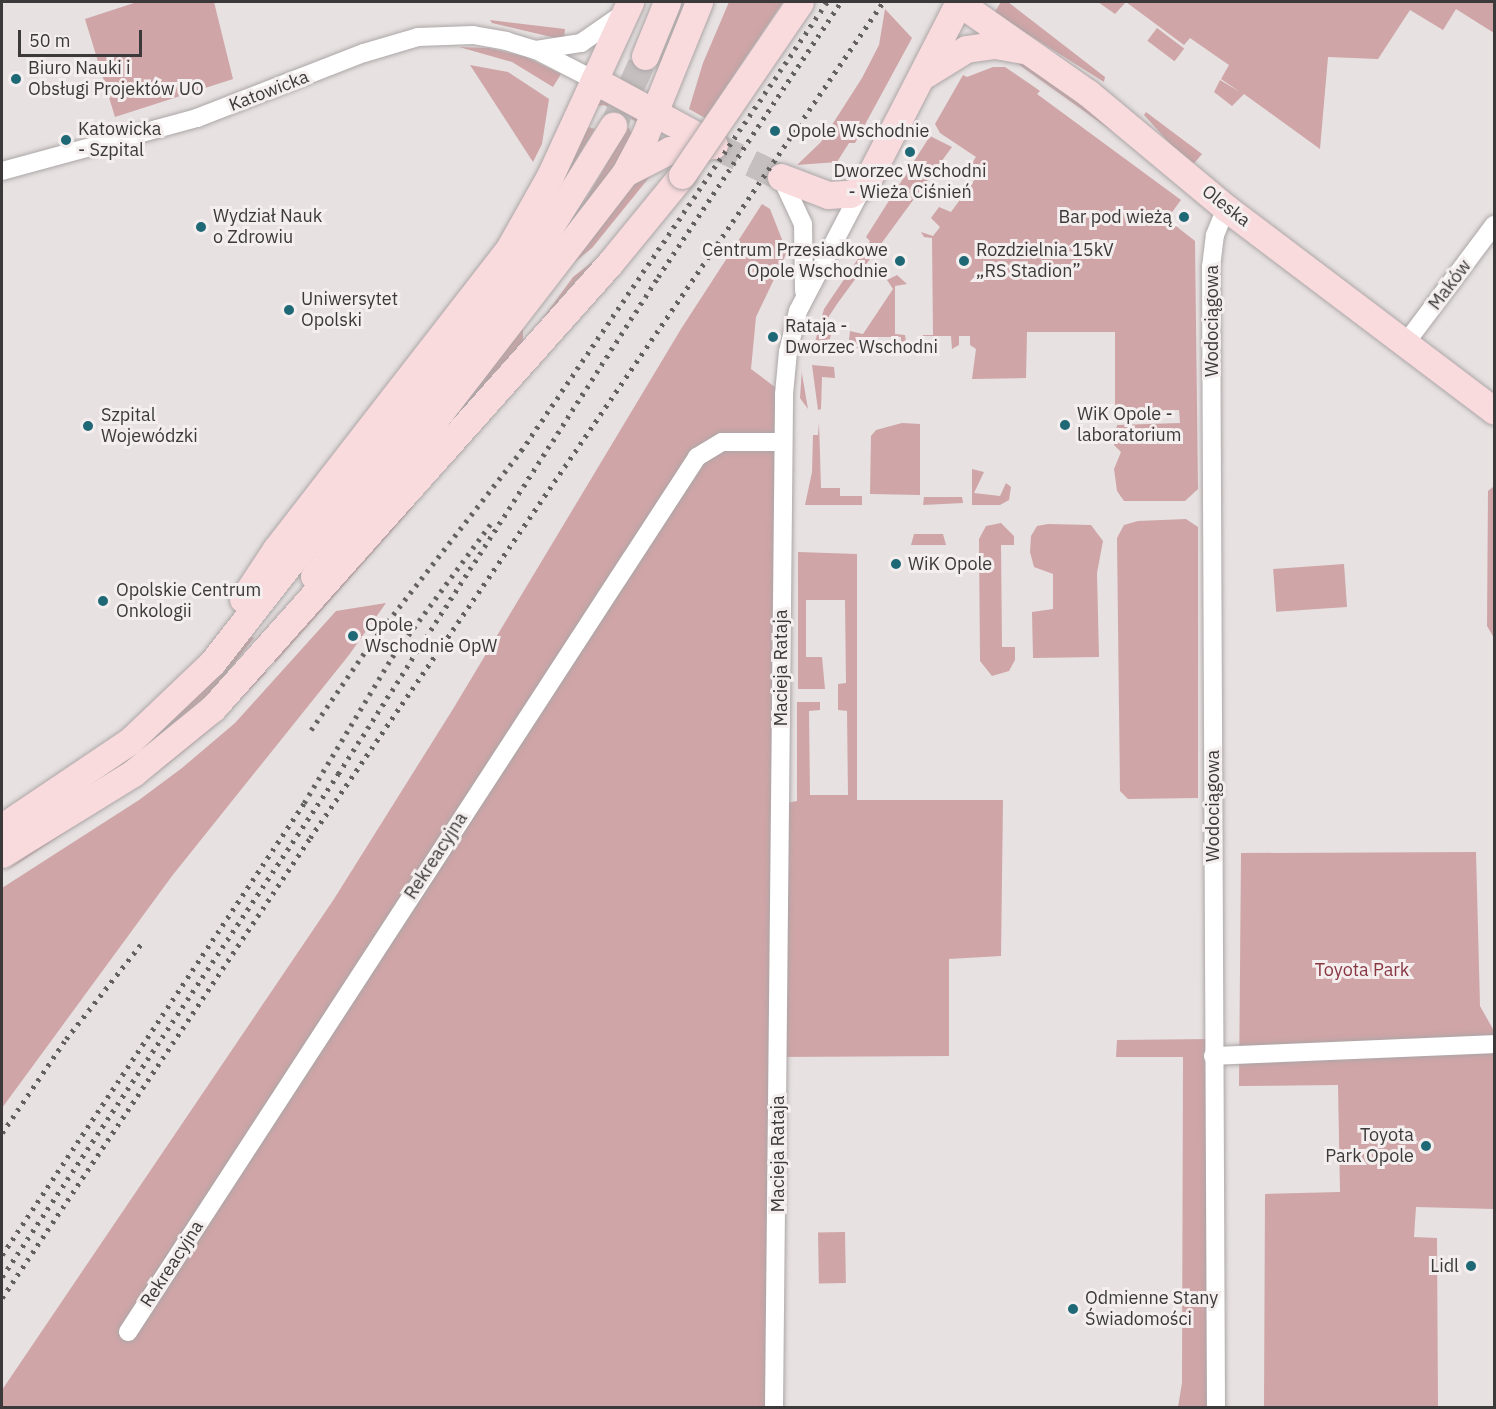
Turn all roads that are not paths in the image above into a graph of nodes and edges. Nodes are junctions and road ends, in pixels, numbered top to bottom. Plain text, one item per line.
1 (667, 2) edge
2 (699, 2) edge
3 (800, 2) edge
4 (959, 2) edge
5 (628, 6) edge
6 (536, 50) junction
7 (1023, 50) junction
8 (645, 56) tunnel mouth
9 (924, 75) junction
10 (594, 80) junction
11 (653, 110) junction
12 (614, 126) tunnel mouth
13 (2, 171) edge
14 (625, 173) junction
15 (781, 177) joint
16 (865, 185) junction
17 (1226, 208) junction
18 (1494, 225) edge
19 (803, 299) junction
20 (1405, 344) junction
21 (1494, 411) edge
22 (783, 442) junction
23 (284, 633) junction
24 (191, 685) junction
25 (2, 827) edge
26 (2, 854) edge
27 (1494, 1044) edge
28 (1213, 1056) junction
29 (128, 1332) dead end
30 (776, 1376) junction
31 (1216, 1406) edge
32 (774, 1407) edge
33 (780, 1407) edge

1 - 8 main road
2 - 11 main road
3 - 23 main road, bridge
4 - 7 main road, Oleska
4 - 9 main road, Macieja Rataja
5 - 6 street
5 - 10 main road
6 - 10 street
6 - 13 street, Katowicka
7 - 9 main road
7 - 17 main road, Oleska
9 - 16 main road, Macieja Rataja
10 - 11 main road
10 - 24 main road
11 - 14 main road
11 - 14 main road
12 - 24 main road
14 - 23 main road
15 - 16 main road
15 - 19 street
16 - 19 street, Macieja Rataja
17 - 20 main road, Oleska
17 - 28 street, Wodociągowa
18 - 20 street, Maków
19 - 22 street, Macieja Rataja
20 - 21 main road, Oleska
22 - 29 street, Rekreacyjna
22 - 30 street, Macieja Rataja
23 - 26 main road
24 - 25 main road
27 - 28 street
28 - 31 street, Wodociągowa
30 - 32 street, Macieja Rataja
30 - 33 street, Macieja Rataja

